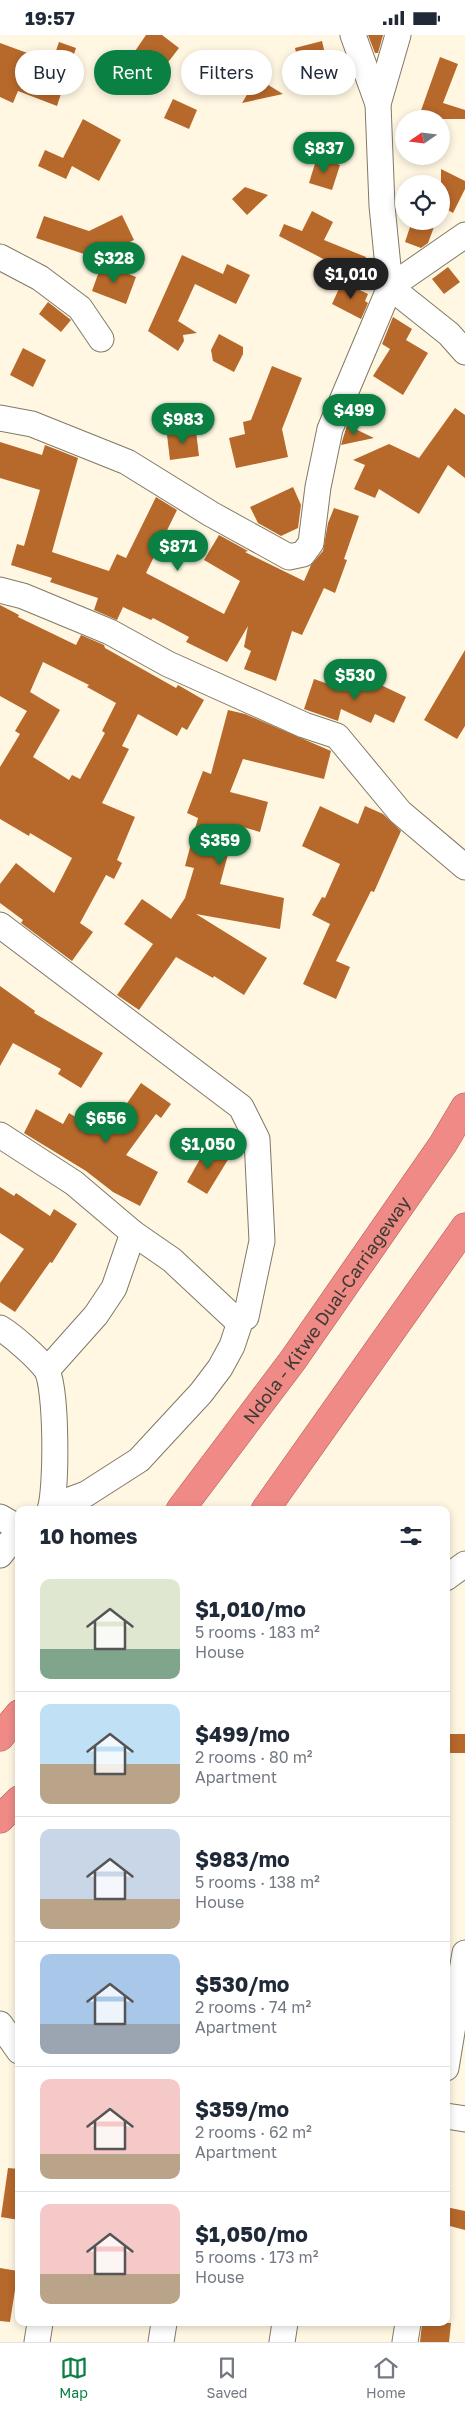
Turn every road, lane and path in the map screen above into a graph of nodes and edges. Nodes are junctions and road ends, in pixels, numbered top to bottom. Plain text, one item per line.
1 (353, 35) edge
2 (398, 35) edge
3 (378, 104) junction
4 (465, 235) edge
5 (0, 257) edge
6 (390, 287) junction
7 (101, 339) dead end
8 (465, 352) edge
9 (0, 418) edge
10 (0, 590) edge
11 (465, 867) edge
12 (0, 925) edge
13 (465, 1107) edge
14 (0, 1135) edge
15 (465, 1227) edge
16 (133, 1233) junction
17 (241, 1319) junction
18 (0, 1328) edge
19 (47, 1370) junction
20 (51, 1506) edge
21 (56, 1506) edge
22 (183, 1506) edge
23 (268, 1506) edge
24 (0, 1517) edge
25 (15, 1527) edge
26 (15, 1535) edge
27 (0, 1555) edge
28 (465, 1564) edge
29 (450, 1574) edge
30 (15, 1719) edge
31 (0, 1737) edge
32 (15, 1803) edge
33 (0, 1819) edge
34 (465, 1953) edge
35 (450, 2044) edge
36 (450, 2117) edge
37 (465, 2119) edge
38 (40, 2326) edge
39 (164, 2326) edge
40 (285, 2326) edge
41 (408, 2326) edge
42 (37, 2342) edge
43 (161, 2342) edge
44 (282, 2342) edge
45 (405, 2342) edge

1 - 3 street
2 - 3 street
3 - 6 street
4 - 6 street
5 - 7 street
6 - 8 street
6 - 9 street
10 - 11 street
12 - 17 street
13 - 22 highway, Ndola - Kitwe Dual-Carriageway
14 - 16 street
15 - 23 highway
16 - 17 street
16 - 19 street
17 - 21 street
18 - 19 street
19 - 20 street
24 - 25 street
26 - 27 street
28 - 29 street
30 - 31 highway
32 - 33 highway
34 - 35 street
36 - 37 street
38 - 42 street
39 - 43 street
40 - 44 street
41 - 45 street

